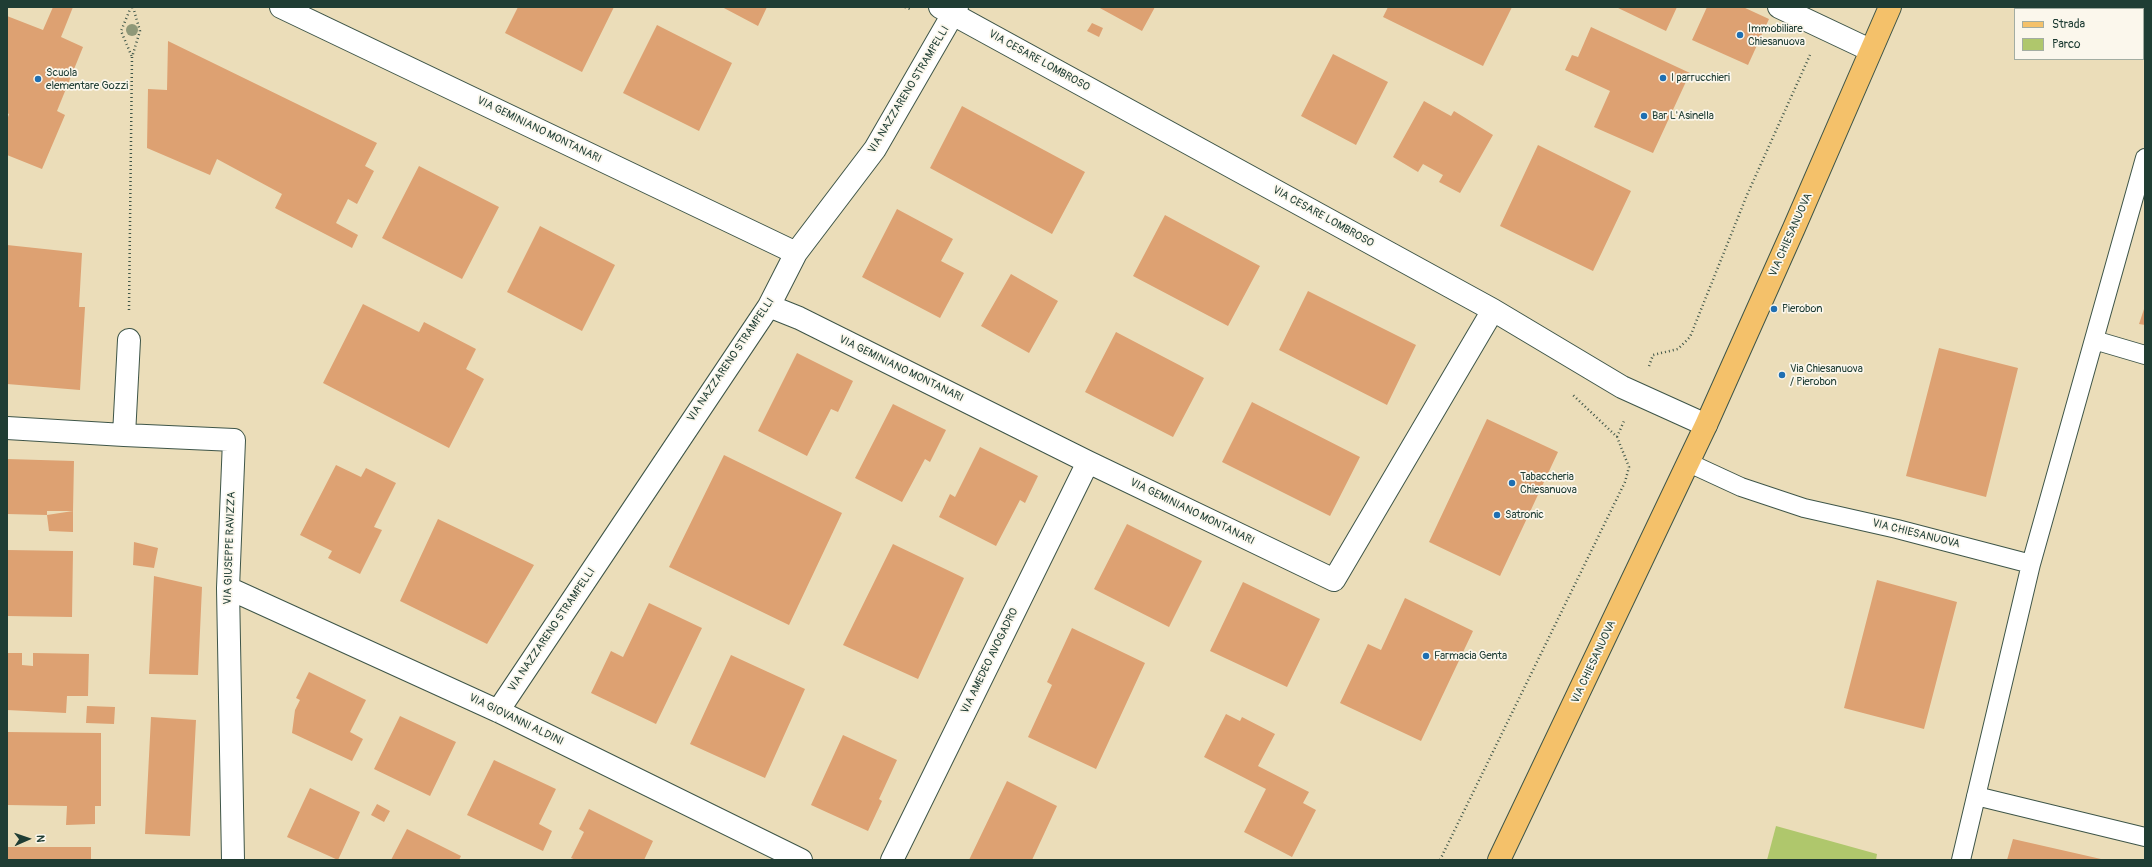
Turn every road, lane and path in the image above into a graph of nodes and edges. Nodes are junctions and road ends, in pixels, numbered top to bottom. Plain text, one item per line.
1 (132, 7) edge
2 (281, 7) edge
3 (1779, 7) edge
4 (1890, 7) edge
5 (950, 9) edge
6 (1870, 50) junction
7 (1811, 53) dead end
8 (132, 57) junction
9 (2145, 158) edge
10 (796, 253) junction
11 (769, 306) junction
12 (1493, 310) junction
13 (129, 340) joint
14 (2094, 340) junction
15 (1653, 354) dead end
16 (2145, 355) edge
17 (1706, 425) junction
18 (7, 428) edge
19 (124, 434) junction
20 (1617, 437) dead end
21 (1088, 462) junction
22 (1689, 463) junction
23 (2031, 564) junction
24 (228, 588) junction
25 (498, 711) junction
26 (1976, 796) junction
27 (2145, 837) edge
28 (233, 860) edge
29 (801, 860) edge
30 (892, 860) edge
31 (1440, 860) edge
32 (1499, 860) edge
33 (1961, 860) edge

1 - 8 path
1 - 8 path
2 - 10 street, VIA GEMINIANO MONTANARI
3 - 6 street
4 - 6 main road, VIA CHIESANUOVA
5 - 10 street, VIA NAZZARENO STRAMPELLI
5 - 12 street, VIA CESARE LOMBROSO
6 - 17 main road, VIA CHIESANUOVA
7 - 15 path
8 - 13 path
9 - 14 lane
10 - 11 street, VIA NAZZARENO STRAMPELLI
11 - 21 street, VIA GEMINIANO MONTANARI
11 - 25 street, VIA NAZZARENO STRAMPELLI
12 - 17 street, VIA CESARE LOMBROSO
12 - 21 street, VIA GEMINIANO MONTANARI
13 - 19 street
14 - 16 lane
14 - 23 lane
17 - 22 main road, VIA CHIESANUOVA
18 - 19 street
19 - 24 street, VIA GIUSEPPE RAVIZZA
20 - 31 path
21 - 30 street, VIA AMEDEO AVOGADRO
22 - 23 lane, VIA CHIESANUOVA
22 - 32 main road, VIA CHIESANUOVA
23 - 26 lane
24 - 25 street, VIA GIOVANNI ALDINI
24 - 28 street, VIA GIUSEPPE RAVIZZA
25 - 29 street, VIA GIOVANNI ALDINI
26 - 27 lane
26 - 33 lane

